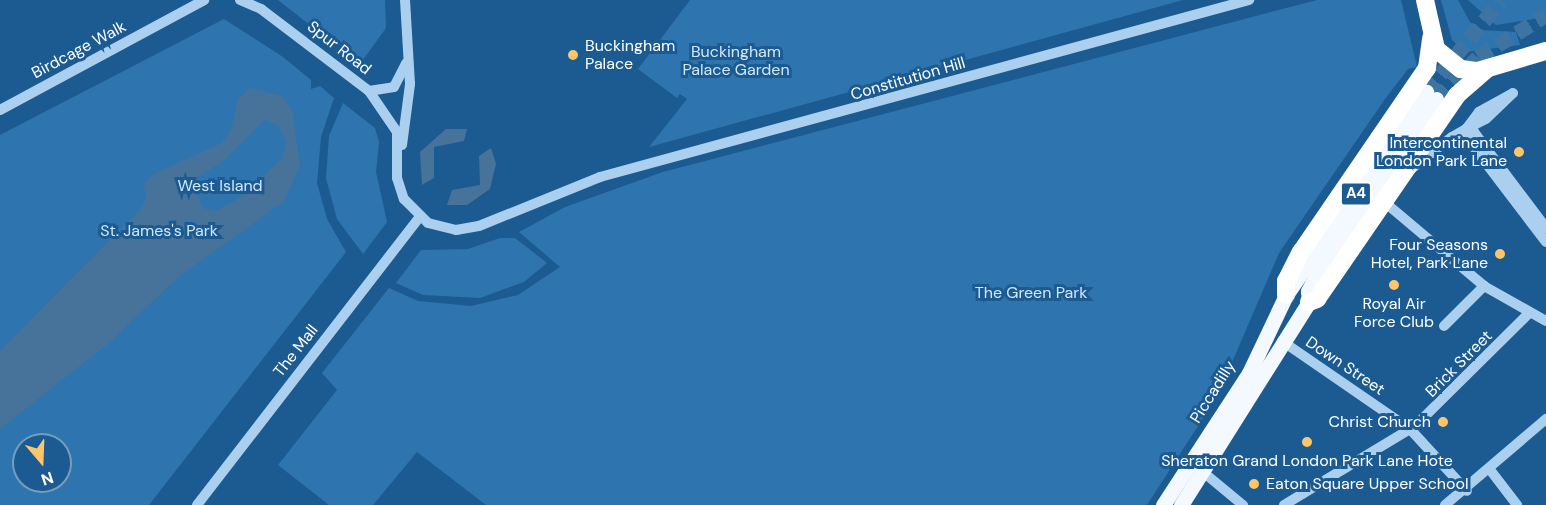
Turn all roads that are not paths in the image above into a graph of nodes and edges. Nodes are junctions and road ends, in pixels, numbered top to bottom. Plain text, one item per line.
1 (204, 0) edge
2 (240, 0) edge
3 (405, 0) edge
4 (1249, 0) edge
5 (1425, 0) edge
6 (260, 5) edge
7 (1431, 38) junction
8 (1544, 52) edge
9 (406, 62) junction
10 (1487, 69) junction
11 (369, 91) junction
12 (0, 110) edge
13 (1466, 129) junction
14 (1401, 175) junction
15 (397, 178) junction
16 (1382, 200) junction
17 (420, 216) junction
18 (1546, 228) edge
19 (1546, 242) edge
20 (1484, 286) junction
21 (1286, 295) junction
22 (1309, 302) junction
23 (1528, 314) junction
24 (1546, 321) edge
25 (1444, 326) dead end
26 (1282, 341) junction
27 (1546, 419) edge
28 (1410, 429) junction
29 (1186, 469) junction
30 (1203, 470) junction
31 (1491, 471) junction
32 (1467, 491) junction
33 (197, 505) edge
34 (1164, 505) edge
35 (1181, 505) edge
36 (1243, 505) edge
37 (1284, 505) edge
38 (1445, 505) edge
39 (1516, 505) edge

1 - 12 street, Birdcage Walk
2 - 6 street, Spur Road
3 - 9 street
4 - 17 street, Constitution Hill
5 - 7 highway, A4
6 - 11 street, Spur Road
7 - 10 highway, A4
7 - 21 highway, A4
8 - 10 highway, A4
9 - 11 street
9 - 15 street
10 - 14 highway, A4
11 - 15 street, Spur Road
13 - 14 street
13 - 18 street
13 - 19 street
14 - 16 highway, A4
15 - 17 street
16 - 20 street
16 - 22 highway, A4
17 - 33 street, The Mall
20 - 23 street
20 - 25 street
21 - 22 main road, A4
21 - 29 main road, Piccadilly / A4
22 - 26 main road, Piccadilly / A4
23 - 24 street
23 - 28 street, Brick Street
26 - 28 street, Down Street
26 - 30 main road, Piccadilly / A4
27 - 31 street
28 - 32 street, Down Street
28 - 37 street, Brick Street
29 - 30 street
29 - 34 main road, Piccadilly / A4
30 - 35 main road, Piccadilly / A4
30 - 36 street
31 - 32 street
31 - 39 street
32 - 38 street

